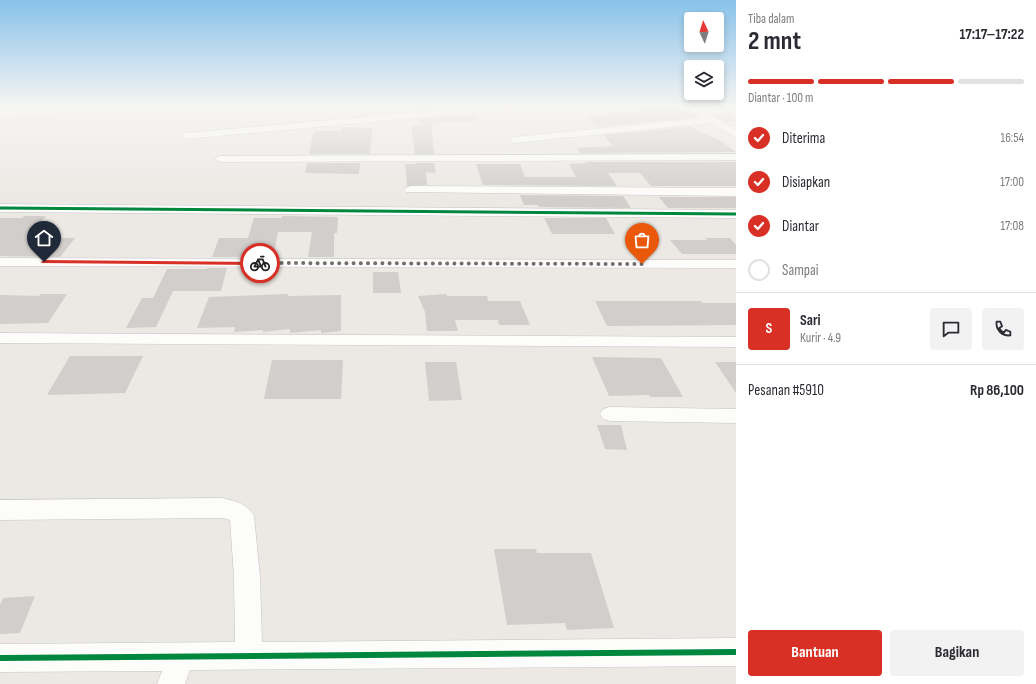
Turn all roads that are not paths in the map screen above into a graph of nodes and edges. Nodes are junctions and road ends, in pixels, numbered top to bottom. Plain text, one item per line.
1 (544, 137) edge
2 (514, 140) dead end
3 (736, 157) edge
4 (220, 159) dead end
5 (410, 190) dead end
6 (736, 192) edge
7 (0, 208) edge
8 (736, 214) edge
9 (0, 262) edge
10 (736, 264) edge
11 (0, 338) edge
12 (736, 342) edge
13 (610, 414) dead end
14 (736, 416) edge
15 (0, 510) edge
16 (736, 652) edge
17 (181, 656) junction
18 (249, 656) junction
19 (0, 658) edge
20 (171, 684) edge

1 - 2 street
3 - 4 street
5 - 6 street
7 - 8 street
9 - 10 street
11 - 12 street
13 - 14 street
15 - 18 street
16 - 18 street
17 - 18 street
17 - 19 street
17 - 20 street

